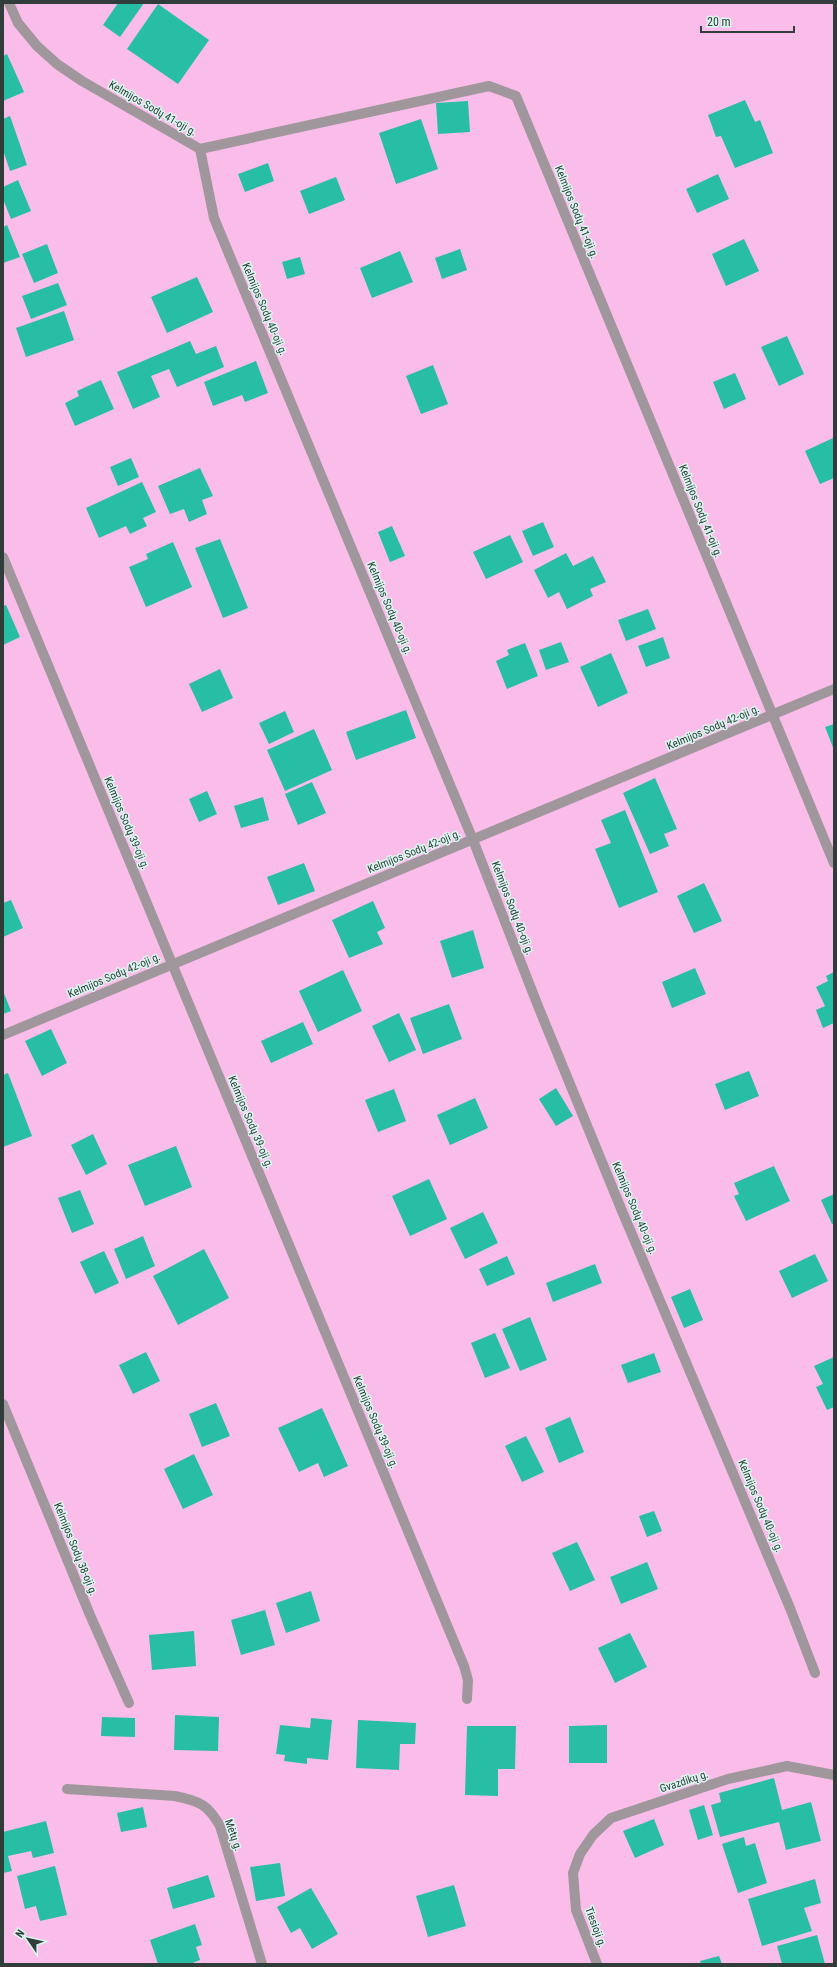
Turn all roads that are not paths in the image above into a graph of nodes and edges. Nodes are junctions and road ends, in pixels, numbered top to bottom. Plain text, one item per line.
1 (9, 3) edge
2 (200, 148) junction
3 (3, 557) edge
4 (834, 689) edge
5 (772, 715) junction
6 (473, 840) junction
7 (834, 863) edge
8 (172, 963) junction
9 (3, 1035) edge
10 (3, 1404) edge
11 (815, 1673) dead end
12 (467, 1699) dead end
13 (129, 1703) dead end
14 (834, 1775) edge
15 (67, 1789) dead end
16 (573, 1873) joint
17 (262, 1964) edge
18 (596, 1964) edge

1 - 2 street, Kelmijos Sodų 41-oji g.
2 - 5 street, Kelmijos Sodų 41-oji g.
2 - 6 street, Kelmijos Sodų 40-oji g.
3 - 8 street, Kelmijos Sodų 39-oji g.
4 - 5 street, Kelmijos Sodų 42-oji g.
5 - 6 street, Kelmijos Sodų 42-oji g.
5 - 7 street, Kelmijos Sodų 41-oji g.
6 - 8 street, Kelmijos Sodų 42-oji g.
6 - 11 street, Kelmijos Sodų 40-oji g.
8 - 9 street, Kelmijos Sodų 42-oji g.
8 - 12 street, Kelmijos Sodų 39-oji g.
10 - 13 street, Kelmijos Sodų 38-oji g.
14 - 16 street, Gvazdikų g.
15 - 17 street, Mėtų g.
16 - 18 street, Tiesioji g.

